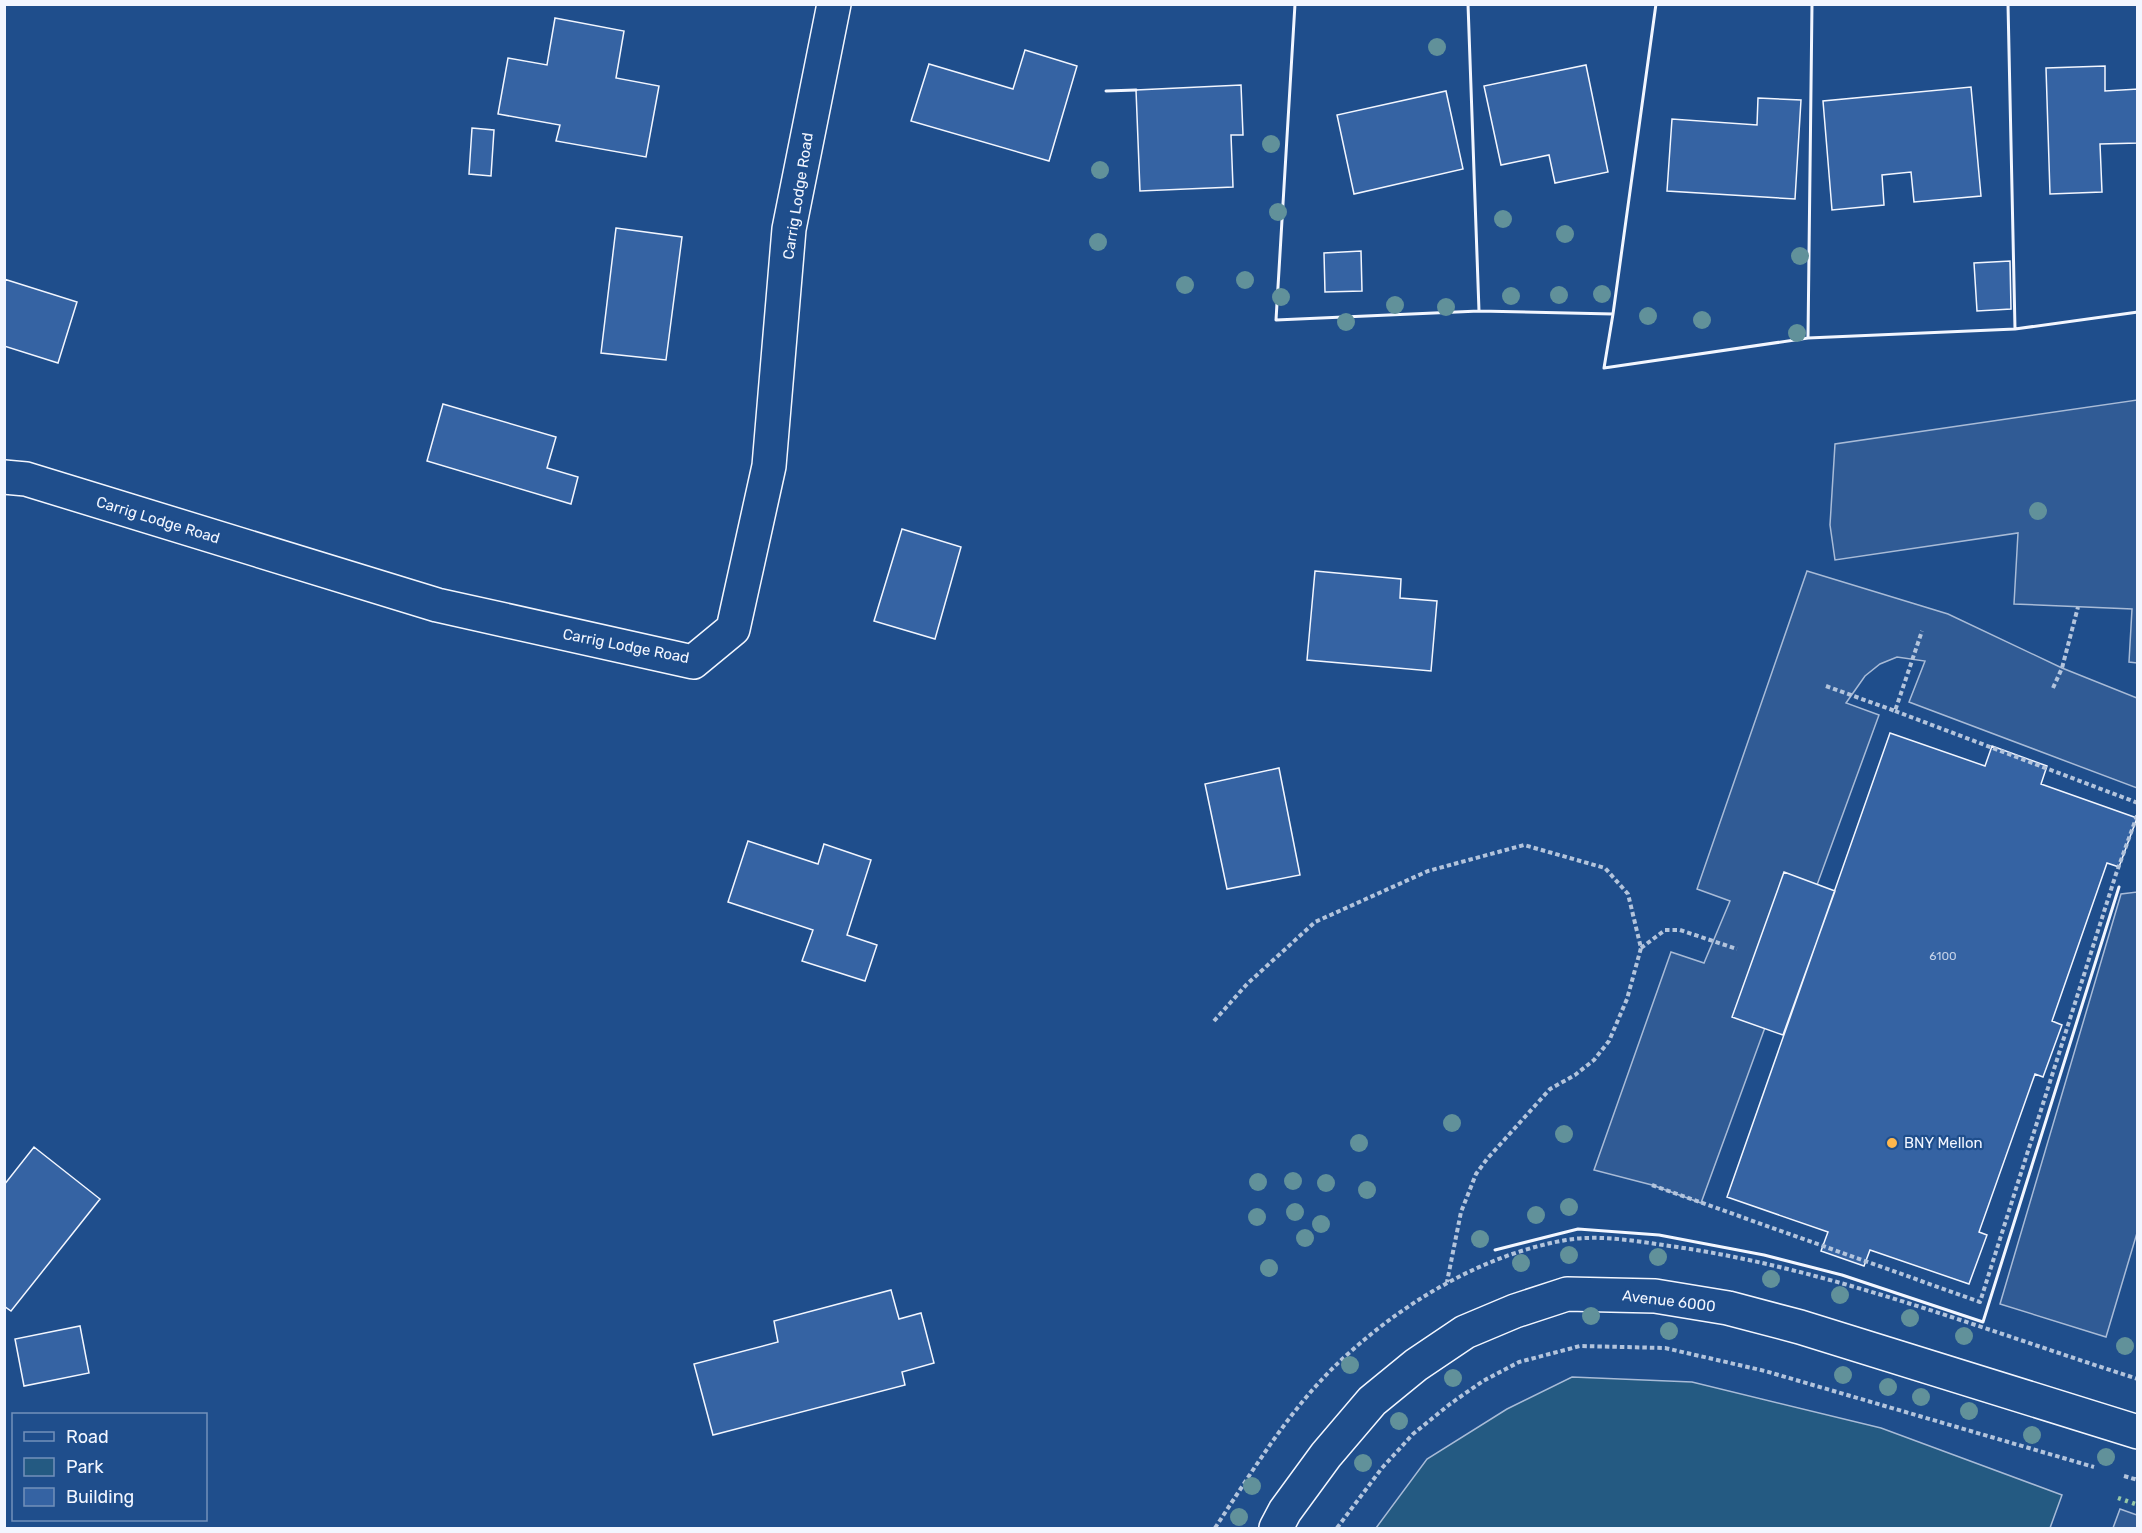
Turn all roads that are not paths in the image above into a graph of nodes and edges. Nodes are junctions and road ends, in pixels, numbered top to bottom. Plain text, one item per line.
1 (834, 4) edge
2 (4, 477) edge
3 (2138, 1432) edge
4 (1276, 1528) edge

1 - 2 street, Carrig Lodge Road
3 - 4 street, Avenue 6000

